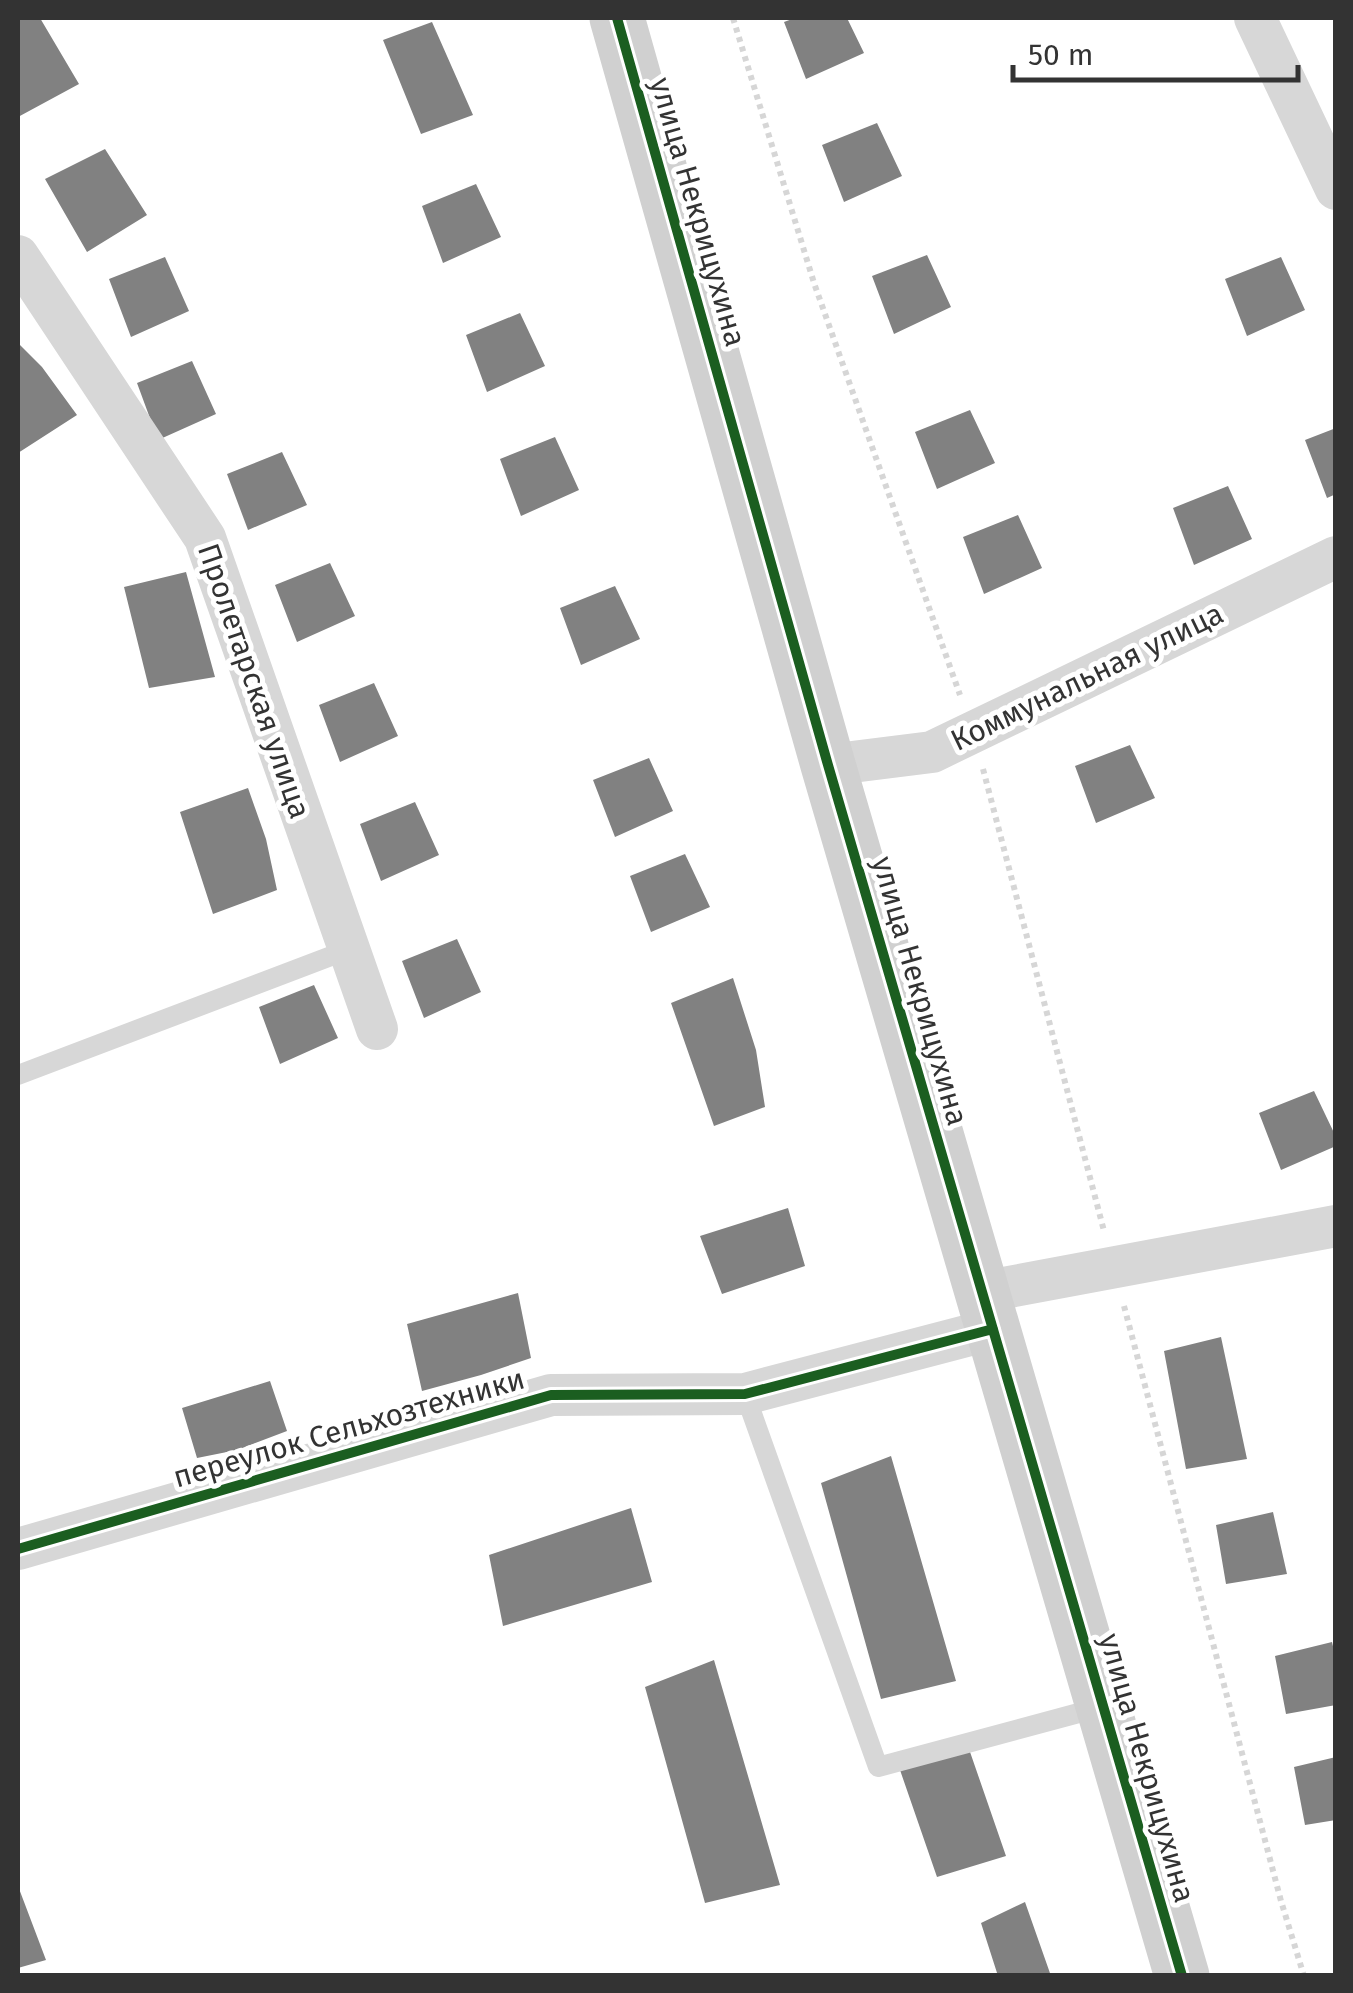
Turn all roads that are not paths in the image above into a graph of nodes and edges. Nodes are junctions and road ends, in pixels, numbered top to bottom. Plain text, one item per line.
1 (617, 18) edge
2 (1255, 18) edge
3 (1336, 189) edge
4 (18, 256) edge
5 (1336, 557) edge
6 (828, 766) junction
7 (348, 950) junction
8 (377, 1030) dead end
9 (18, 1075) edge
10 (1336, 1226) edge
11 (987, 1311) junction
12 (745, 1394) junction
13 (18, 1549) edge
14 (1103, 1707) junction
15 (1182, 1976) edge

1 - 6 street, улица Некрицухина
2 - 3 street
4 - 7 street, Пролетарская улица
5 - 6 street, Коммунальная улица
6 - 11 street, улица Некрицухина
7 - 8 street, Пролетарская улица
7 - 9 lane
10 - 11 street, переулок Сельхозтехники
11 - 12 street, переулок Сельхозтехники
11 - 14 street, улица Некрицухина
12 - 13 street, переулок Сельхозтехники
12 - 14 lane
14 - 15 street, улица Некрицухина

